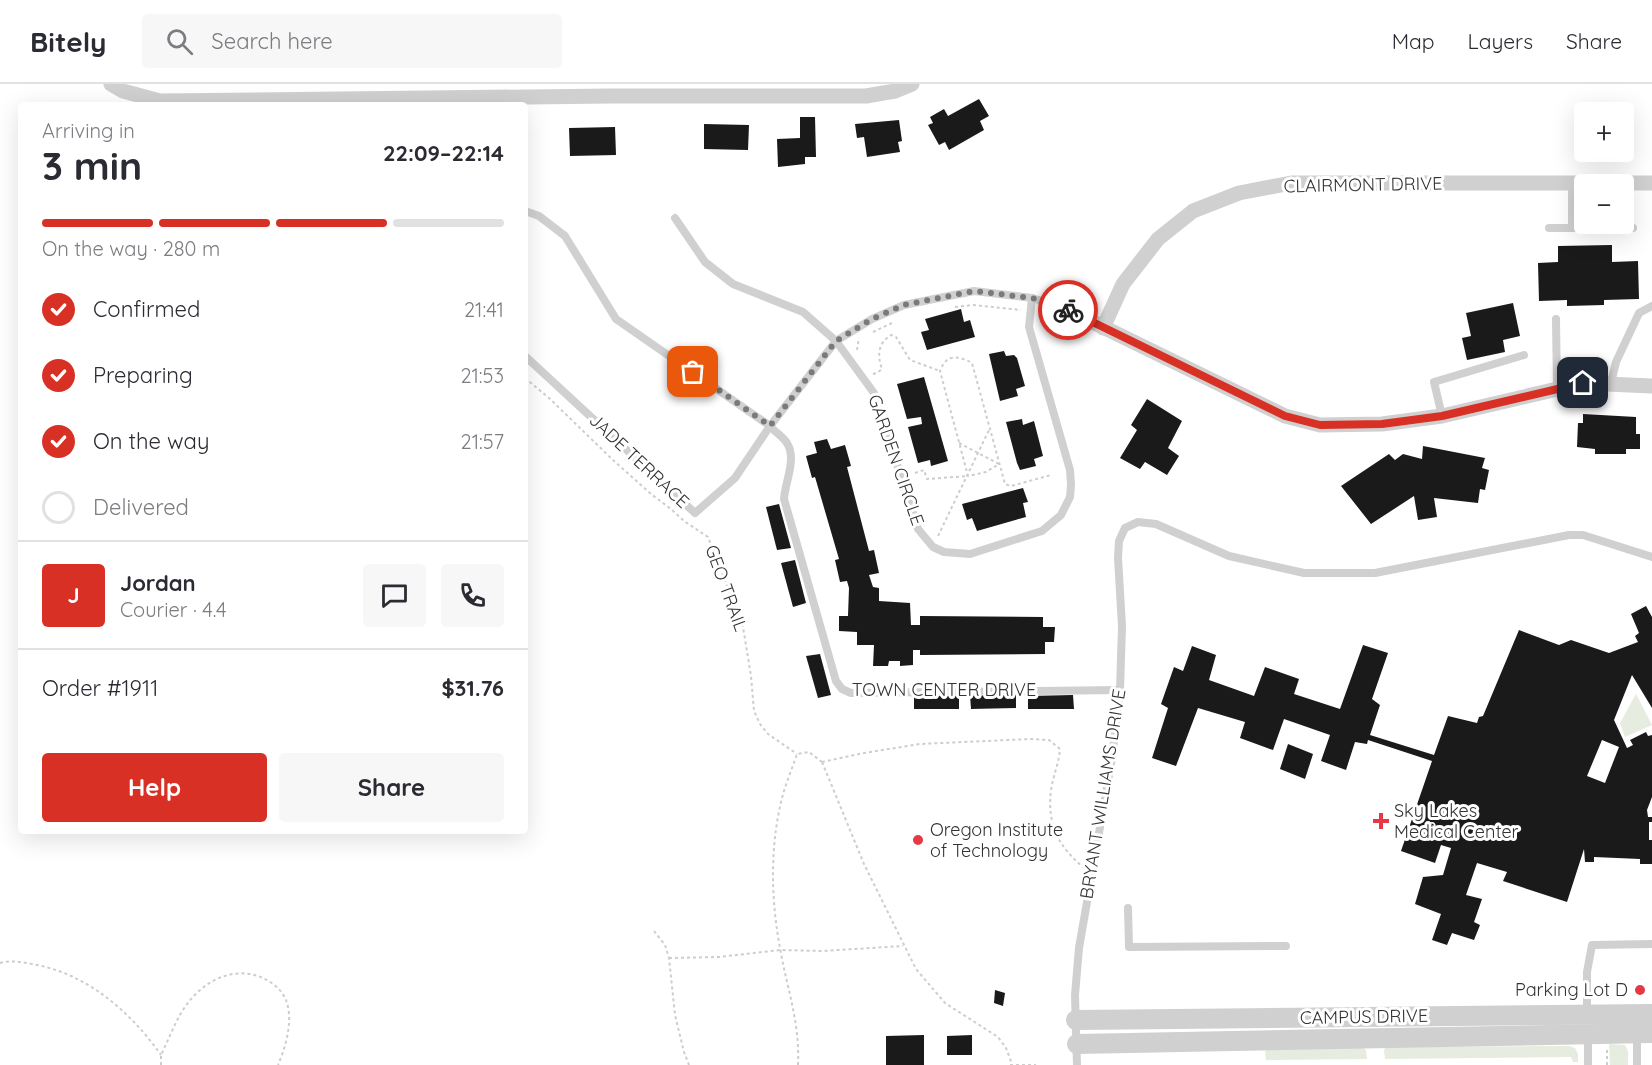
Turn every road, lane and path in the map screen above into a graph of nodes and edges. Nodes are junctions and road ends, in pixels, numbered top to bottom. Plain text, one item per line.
1 (111, 84) edge
2 (912, 84) edge
3 (610, 90) edge
4 (1572, 183) junction
5 (1652, 183) edge
6 (528, 212) edge
7 (675, 218) dead end
8 (1549, 228) dead end
9 (1572, 228) joint
10 (1032, 298) junction
11 (1652, 306) edge
12 (952, 307) dead end
13 (1062, 307) joint
14 (1030, 311) junction
15 (1556, 319) dead end
16 (895, 321) dead end
17 (1103, 328) junction
18 (836, 341) junction
19 (856, 353) dead end
20 (1524, 355) dead end
21 (528, 359) edge
22 (867, 367) dead end
23 (939, 371) junction
24 (528, 380) edge
25 (1611, 384) junction
26 (1652, 386) edge
27 (1557, 388) junction
28 (1442, 416) junction
29 (770, 426) junction
30 (989, 430) junction
31 (959, 443) junction
32 (979, 453) junction
33 (999, 464) junction
34 (915, 473) dead end
35 (1051, 475) dead end
36 (968, 476) junction
37 (933, 547) junction
38 (1652, 557) edge
39 (1120, 690) junction
40 (797, 754) junction
41 (822, 762) junction
42 (1090, 873) junction
43 (1128, 908) dead end
44 (654, 931) dead end
45 (1652, 944) edge
46 (903, 946) junction
47 (1286, 946) dead end
48 (780, 950) junction
49 (669, 958) junction
50 (0, 963) edge
51 (1652, 1014) edge
52 (1377, 1017) junction
53 (1254, 1018) junction
54 (1076, 1020) junction
55 (1587, 1025) junction
56 (1645, 1034) edge
57 (1377, 1038) junction
58 (1254, 1040) junction
59 (1607, 1043) dead end
60 (1077, 1044) junction
61 (161, 1055) junction
62 (1011, 1064) edge
63 (161, 1065) edge
64 (278, 1065) edge
65 (689, 1065) edge
66 (798, 1065) edge
67 (1036, 1065) edge
68 (1077, 1065) edge
69 (1588, 1065) edge
70 (1607, 1065) edge
71 (1637, 1065) edge

1 - 3 street
2 - 3 street
4 - 5 street, CLAIRMONT DRIVE
4 - 9 lane
4 - 17 street, CLAIRMONT DRIVE
6 - 29 lane, TOWN CENTER DRIVE
7 - 18 lane, GARDEN CIRCLE
8 - 9 lane
10 - 13 lane
10 - 14 lane, GARDEN CIRCLE
10 - 18 lane
11 - 25 lane
12 - 14 path
13 - 17 street
14 - 37 lane, GARDEN CIRCLE
15 - 27 lane
16 - 19 path
17 - 28 street
18 - 29 lane
18 - 37 lane, GARDEN CIRCLE
20 - 28 lane
21 - 29 lane, JADE TERRACE
22 - 23 path
23 - 30 path
23 - 31 path
24 - 40 path, GEO TRAIL
25 - 26 street
25 - 27 street
27 - 28 street
29 - 39 lane, TOWN CENTER DRIVE
30 - 32 path
30 - 33 path
31 - 32 path
31 - 36 path
32 - 33 path
32 - 36 path
33 - 35 path
33 - 36 path
34 - 36 path
36 - 37 path
38 - 39 lane, BRYANT WILLIAMS DRIVE
39 - 42 lane, BRYANT WILLIAMS DRIVE
40 - 41 path, GEO TRAIL
40 - 48 path
41 - 42 path
41 - 46 path
42 - 54 lane, BRYANT WILLIAMS DRIVE
43 - 47 lane
44 - 49 path
45 - 55 lane
46 - 48 path
46 - 62 path
48 - 49 path
48 - 66 path
49 - 65 path
50 - 61 path
51 - 55 street, CAMPUS DRIVE
52 - 53 street, CAMPUS DRIVE
52 - 55 street, CAMPUS DRIVE
52 - 57 lane
53 - 54 street, CAMPUS DRIVE
53 - 58 lane
54 - 60 lane, BRYANT WILLIAMS DRIVE
55 - 56 street, CAMPUS DRIVE
55 - 57 street, CAMPUS DRIVE
55 - 69 lane
56 - 71 lane
57 - 58 street, CAMPUS DRIVE
58 - 60 street, CAMPUS DRIVE
59 - 70 path
60 - 68 lane, BRYANT WILLIAMS DRIVE
61 - 63 path
61 - 64 path
62 - 67 path

